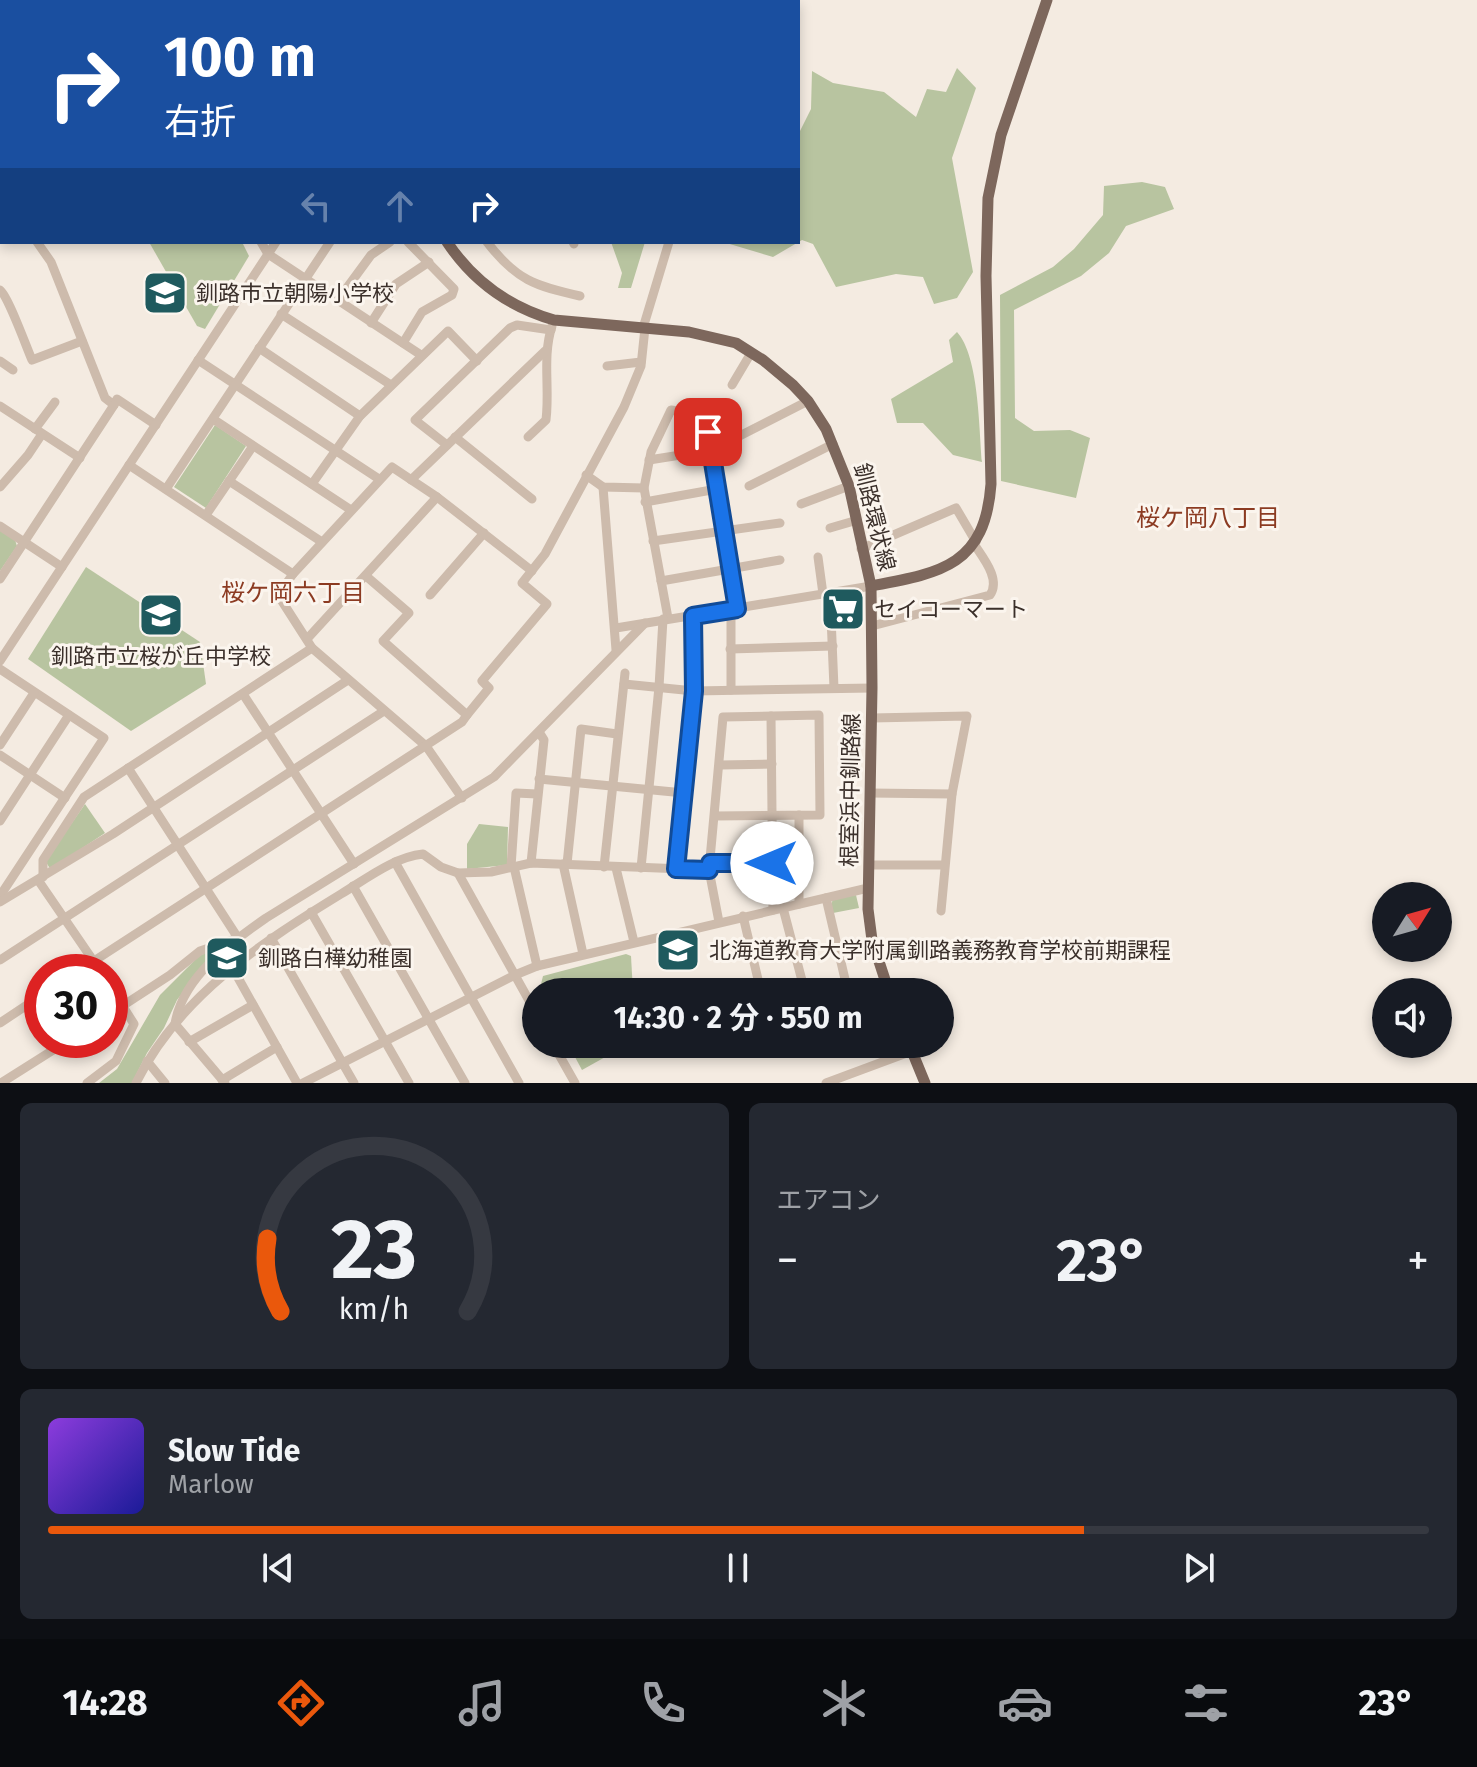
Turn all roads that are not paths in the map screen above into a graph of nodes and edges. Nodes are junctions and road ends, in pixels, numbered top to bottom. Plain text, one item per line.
1 (1047, 0) edge
2 (38, 244) edge
3 (262, 244) edge
4 (275, 244) edge
5 (329, 244) edge
6 (387, 244) edge
7 (410, 244) edge
8 (448, 244) edge
9 (489, 244) edge
10 (668, 244) edge
11 (268, 254) junction
12 (429, 262) junction
13 (305, 279) junction
14 (0, 290) edge
15 (580, 296) dead end
16 (338, 300) junction
17 (281, 314) junction
18 (371, 323) junction
19 (552, 325) junction
20 (644, 328) junction
21 (82, 341) junction
22 (403, 343) junction
23 (259, 348) junction
24 (545, 351) junction
25 (751, 353) junction
26 (421, 355) junction
27 (198, 360) junction
28 (0, 361) edge
29 (477, 361) junction
30 (641, 362) junction
31 (607, 366) dead end
32 (13, 370) dead end
33 (236, 384) junction
34 (391, 385) junction
35 (732, 385) dead end
36 (808, 401) junction
37 (55, 402) dead end
38 (114, 405) junction
39 (0, 406) edge
40 (360, 416) junction
41 (213, 419) junction
42 (156, 425) junction
43 (39, 432) junction
44 (455, 437) junction
45 (528, 437) dead end
46 (833, 444) junction
47 (447, 445) junction
48 (253, 446) junction
49 (335, 450) junction
50 (712, 450) junction
51 (80, 458) junction
52 (649, 460) junction
53 (129, 465) junction
54 (586, 475) junction
55 (379, 479) junction
56 (411, 480) junction
57 (229, 481) junction
58 (312, 484) junction
59 (749, 486) dead end
60 (849, 486) junction
61 (0, 487) edge
62 (603, 487) junction
63 (644, 488) junction
64 (166, 489) junction
65 (717, 489) junction
66 (437, 497) junction
67 (532, 499) dead end
68 (645, 502) junction
69 (801, 504) dead end
70 (351, 510) junction
71 (206, 515) junction
72 (854, 521) junction
73 (780, 523) dead end
74 (0, 526) edge
75 (830, 528) dead end
76 (724, 530) junction
77 (484, 533) junction
78 (653, 541) junction
79 (25, 542) junction
80 (322, 542) junction
81 (975, 543) junction
82 (861, 549) junction
83 (818, 557) dead end
84 (780, 560) dead end
85 (62, 567) junction
86 (731, 570) junction
87 (532, 571) junction
88 (293, 574) junction
89 (366, 576) junction
90 (0, 579) edge
91 (661, 581) junction
92 (871, 586) junction
93 (827, 593) junction
94 (430, 595) dead end
95 (734, 610) junction
96 (693, 616) junction
97 (666, 619) junction
98 (645, 623) junction
99 (872, 626) junction
100 (616, 628) junction
101 (309, 643) junction
102 (833, 646) junction
103 (730, 649) junction
104 (616, 650) junction
105 (0, 661) edge
106 (0, 669) edge
107 (348, 680) junction
108 (659, 687) junction
109 (834, 688) junction
110 (872, 688) junction
111 (731, 690) junction
112 (694, 691) junction
113 (34, 693) junction
114 (243, 694) junction
115 (384, 711) junction
116 (69, 715) junction
117 (467, 715) junction
118 (771, 716) junction
119 (872, 718) junction
120 (539, 732) junction
121 (268, 733) junction
122 (617, 734) junction
123 (0, 745) edge
124 (426, 746) junction
125 (0, 755) edge
126 (772, 764) junction
127 (720, 765) junction
128 (128, 768) junction
129 (293, 772) junction
130 (30, 776) junction
131 (539, 779) junction
132 (574, 782) junction
133 (612, 786) junction
134 (649, 790) junction
135 (684, 793) junction
136 (870, 793) junction
137 (537, 794) junction
138 (952, 794) junction
139 (65, 798) junction
140 (462, 798) junction
141 (154, 807) junction
142 (321, 815) junction
143 (771, 815) junction
144 (799, 815) junction
145 (715, 816) junction
146 (0, 821) edge
147 (179, 846) junction
148 (395, 862) junction
149 (531, 863) junction
150 (772, 863) junction
151 (354, 864) junction
152 (565, 864) junction
153 (869, 865) junction
154 (944, 865) junction
155 (709, 866) junction
156 (512, 867) junction
157 (604, 867) junction
158 (616, 868) junction
159 (641, 868) junction
160 (676, 869) junction
161 (458, 873) junction
162 (41, 878) junction
163 (353, 886) junction
164 (868, 888) junction
165 (207, 889) junction
166 (826, 898) junction
167 (0, 902) edge
168 (799, 904) junction
169 (778, 909) junction
170 (941, 911) dead end
171 (311, 912) junction
172 (743, 916) junction
173 (66, 918) junction
174 (719, 922) junction
175 (238, 938) junction
176 (271, 938) junction
177 (634, 942) junction
178 (89, 954) edge
179 (105, 954) edge
180 (583, 954) junction
181 (0, 960) edge
182 (537, 966) junction
183 (232, 967) junction
184 (515, 975) junction
185 (758, 978) edge
186 (800, 978) edge
187 (845, 978) edge
188 (884, 978) edge
189 (522, 988) edge
190 (470, 997) junction
191 (128, 1002) edge
192 (253, 1005) junction
193 (24, 1007) edge
194 (128, 1014) edge
195 (428, 1019) junction
196 (0, 1023) edge
197 (175, 1024) junction
198 (128, 1036) edge
199 (189, 1042) junction
200 (385, 1042) junction
201 (277, 1047) junction
202 (41, 1058) edge
203 (117, 1058) edge
204 (561, 1058) edge
205 (885, 1058) edge
206 (915, 1058) edge
207 (147, 1061) junction
208 (342, 1062) junction
209 (224, 1081) edge
210 (1, 1083) edge
211 (87, 1083) edge
212 (136, 1083) edge
213 (165, 1083) edge
214 (300, 1083) edge
215 (354, 1083) edge
216 (409, 1083) edge
217 (465, 1083) edge
218 (519, 1083) edge
219 (575, 1083) edge
220 (826, 1083) edge
221 (925, 1083) edge

1 - 81 main road
2 - 21 street
3 - 11 street
4 - 11 street
5 - 13 street
6 - 16 street
7 - 12 street
8 - 19 main road, 釧路環状線
9 - 15 street
10 - 20 street
11 - 13 street
11 - 27 street
12 - 18 street
12 - 22 street
13 - 16 street
13 - 17 street
14 - 21 street
16 - 18 street
17 - 23 street
17 - 34 street
18 - 22 street
19 - 20 main road, 釧路環状線
19 - 24 street
19 - 29 street
20 - 25 main road, 釧路環状線
20 - 30 street
21 - 38 street
22 - 26 street
23 - 33 street
23 - 40 street
24 - 44 street
24 - 45 street
25 - 35 street
25 - 36 main road, 釧路環状線
26 - 29 street
26 - 34 street
27 - 33 street
27 - 42 street
28 - 32 street
29 - 47 street
30 - 31 street
30 - 54 street
33 - 41 street
33 - 49 street
34 - 40 street
36 - 46 main road, 釧路環状線
36 - 50 street
37 - 43 street
38 - 42 street
38 - 51 street
39 - 43 street
40 - 49 street
41 - 48 street
41 - 64 street
42 - 53 street
43 - 51 street
43 - 61 street
44 - 47 street
44 - 67 street
46 - 59 street
46 - 60 main road, 釧路環状線
47 - 56 street
48 - 57 street
48 - 58 street
49 - 55 street
49 - 58 street
50 - 52 street
50 - 52 street
50 - 65 street
51 - 79 street
52 - 63 street
53 - 64 street
53 - 85 street
54 - 62 street
54 - 87 street
55 - 56 street
55 - 70 street
56 - 66 street
57 - 71 street
57 - 80 street
58 - 70 street
60 - 69 street
60 - 72 main road, 釧路環状線
62 - 63 street
62 - 100 street
63 - 68 street
64 - 71 street
65 - 68 street
65 - 76 street
66 - 77 street
66 - 89 street
68 - 78 street
70 - 80 street
71 - 88 street
72 - 75 street
72 - 82 main road, 釧路環状線
73 - 76 street
74 - 79 street
76 - 78 street
76 - 86 street
77 - 87 street
77 - 94 street
78 - 91 street
79 - 85 street
79 - 90 street
80 - 88 street
81 - 82 street
81 - 92 main road, 釧路環状線
81 - 99 street
82 - 92 main road, 釧路環状線
83 - 93 street
84 - 86 street
85 - 105 street
86 - 91 street
86 - 95 street
87 - 117 street
88 - 101 street
89 - 101 street
89 - 117 street
91 - 97 street
92 - 93 street
92 - 99 main road, 根室浜中釧路線
93 - 95 street
93 - 102 street
95 - 96 street
95 - 103 street
96 - 97 street
96 - 112 street
97 - 98 street
97 - 108 street
98 - 100 street
98 - 104 street
99 - 110 main road, 根室浜中釧路線
100 - 104 street
101 - 107 street
101 - 114 street
102 - 103 street
102 - 109 street
103 - 111 street
104 - 120 street
106 - 113 street
107 - 115 street
107 - 121 street
108 - 112 street
108 - 122 street
108 - 134 street
109 - 110 street
109 - 111 street
110 - 119 main road, 根室浜中釧路線
111 - 112 street
112 - 135 street
113 - 116 street
113 - 123 street
114 - 121 street
114 - 128 street
115 - 124 street
115 - 129 street
116 - 130 street
116 - 139 street
117 - 124 street
118 - 126 street
118 - 127 street
118 - 144 street
119 - 136 main road, 根室浜中釧路線
119 - 138 street
120 - 131 street
120 - 140 street
121 - 129 street
121 - 141 street
122 - 132 street
122 - 133 street
124 - 140 street
124 - 142 street
125 - 130 street
126 - 127 street
126 - 143 street
127 - 145 street
128 - 141 street
128 - 162 street
129 - 142 street
129 - 147 street
130 - 139 street
130 - 146 street
131 - 132 street
131 - 137 street
132 - 133 street
132 - 152 street
133 - 134 street
133 - 157 street
134 - 135 street
134 - 159 street
135 - 160 street
136 - 138 street
136 - 153 main road, 根室浜中釧路線
137 - 149 street
137 - 156 street
138 - 154 street
139 - 167 street
140 - 151 street
141 - 147 street
141 - 162 street
142 - 151 street
142 - 165 street
143 - 144 street
143 - 145 street
143 - 150 street
144 - 168 street
145 - 155 street
147 - 165 street
147 - 173 street
148 - 161 street
148 - 163 street
148 - 190 street
149 - 152 street
149 - 156 street
150 - 155 street
150 - 169 street
151 - 175 street
152 - 157 street
152 - 180 street
153 - 154 street
153 - 164 main road, 根室浜中釧路線
154 - 170 street
155 - 160 street
155 - 174 street
156 - 161 street
156 - 182 street
157 - 158 street
158 - 159 street
158 - 177 street
159 - 160 street
161 - 184 street
162 - 167 street
162 - 173 street
163 - 171 street
163 - 195 street
164 - 166 street
164 - 188 main road, 根室浜中釧路線
165 - 175 street
165 - 179 street
166 - 168 street
166 - 187 street
168 - 169 street
169 - 172 street
169 - 186 street
171 - 176 street
171 - 200 street
172 - 174 street
172 - 185 street
173 - 178 street
173 - 181 street
174 - 177 street
175 - 191 street
175 - 197 street
176 - 183 street
176 - 208 street
177 - 180 street
180 - 182 street
182 - 184 street
183 - 192 street
183 - 197 street
184 - 189 street
184 - 190 street
190 - 195 street
190 - 218 street
192 - 199 street
192 - 201 street
193 - 196 street
194 - 198 street
195 - 200 street
195 - 217 street
197 - 199 street
197 - 207 street
199 - 209 street
200 - 208 street
200 - 216 street
201 - 209 street
201 - 214 street
202 - 210 street
203 - 211 street
204 - 219 street
205 - 220 street
206 - 221 main road
207 - 212 street
207 - 213 street
208 - 214 street
208 - 215 street

